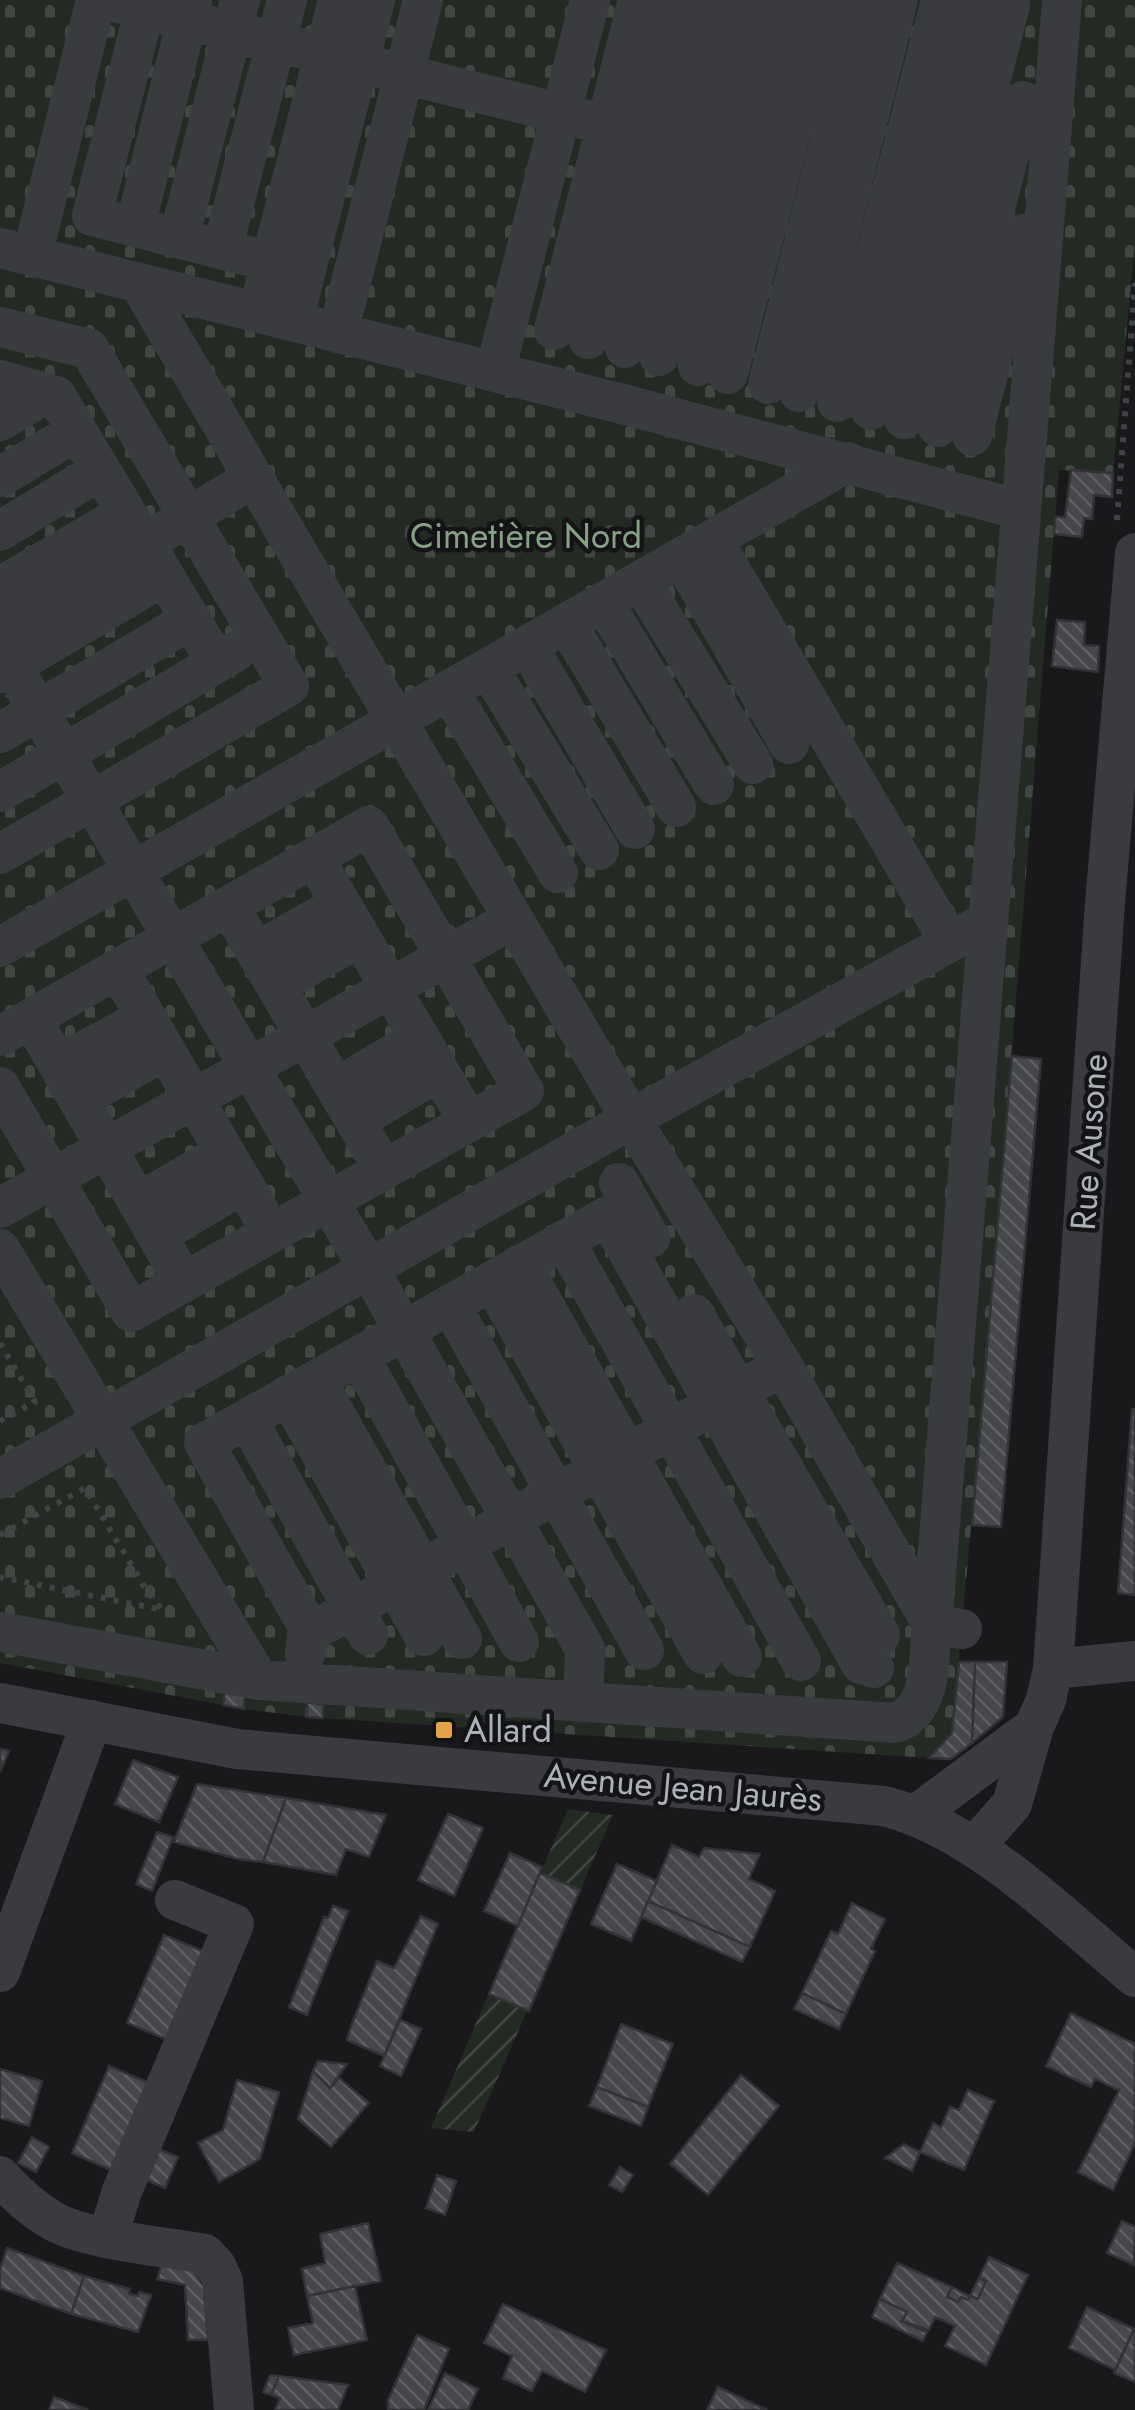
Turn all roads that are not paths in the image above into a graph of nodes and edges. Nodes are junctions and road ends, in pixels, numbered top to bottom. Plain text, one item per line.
1 (96, 0) edge
2 (286, 0) edge
3 (338, 0) edge
4 (375, 0) edge
5 (423, 0) edge
6 (590, 0) edge
7 (638, 0) edge
8 (675, 0) edge
9 (714, 0) edge
10 (751, 0) edge
11 (791, 0) edge
12 (825, 0) edge
13 (866, 0) edge
14 (898, 0) edge
15 (940, 0) edge
16 (1062, 0) edge
17 (994, 2) edge
18 (133, 3) edge
19 (190, 10) edge
20 (236, 15) edge
21 (276, 41) junction
22 (342, 57) junction
23 (405, 73) junction
24 (1023, 102) dead end
25 (561, 113) junction
26 (708, 150) junction
27 (836, 181) junction
28 (92, 216) junction
29 (972, 216) junction
30 (135, 227) junction
31 (179, 238) junction
32 (222, 250) junction
33 (16, 252) edge
34 (271, 262) junction
35 (78, 268) junction
36 (139, 283) junction
37 (275, 317) junction
38 (0, 327) edge
39 (338, 333) junction
40 (713, 370) dead end
41 (495, 372) junction
42 (0, 380) edge
43 (47, 393) junction
44 (870, 410) junction
45 (0, 421) edge
46 (77, 431) junction
47 (848, 462) junction
48 (101, 470) junction
49 (0, 477) edge
50 (253, 478) junction
51 (1021, 510) junction
52 (188, 517) junction
53 (0, 530) edge
54 (145, 544) junction
55 (698, 549) junction
56 (1135, 553) edge
57 (641, 582) junction
58 (0, 588) edge
59 (604, 604) junction
60 (190, 620) junction
61 (566, 624) junction
62 (528, 647) junction
63 (3, 654) edge
64 (489, 670) junction
65 (450, 692) junction
66 (38, 711) junction
67 (396, 723) junction
68 (0, 733) edge
69 (789, 744) dead end
70 (63, 754) junction
71 (753, 764) dead end
72 (714, 785) dead end
73 (0, 792) edge
74 (90, 802) junction
75 (676, 807) dead end
76 (635, 830) dead end
77 (598, 850) dead end
78 (0, 854) edge
79 (314, 858) junction
80 (132, 872) junction
81 (558, 872) dead end
82 (229, 906) junction
83 (351, 920) junction
84 (513, 920) junction
85 (988, 921) junction
86 (173, 938) junction
87 (950, 942) junction
88 (0, 947) edge
89 (446, 958) junction
90 (118, 969) junction
91 (266, 969) junction
92 (390, 988) junction
93 (16, 1027) edge
94 (156, 1034) junction
95 (306, 1036) junction
96 (429, 1054) junction
97 (250, 1067) junction
98 (69, 1082) junction
99 (0, 1087) edge
100 (194, 1099) junction
101 (346, 1105) junction
102 (631, 1119) junction
103 (469, 1122) junction
104 (106, 1148) junction
105 (234, 1168) junction
106 (384, 1170) junction
107 (53, 1178) junction
108 (618, 1183) dead end
109 (329, 1201) junction
110 (0, 1208) edge
111 (148, 1219) junction
112 (272, 1233) junction
113 (564, 1240) junction
114 (0, 1249) edge
115 (369, 1269) junction
116 (507, 1272) junction
117 (184, 1282) junction
118 (450, 1304) junction
119 (404, 1330) junction
120 (358, 1356) junction
121 (783, 1366) junction
122 (302, 1388) junction
123 (727, 1398) junction
124 (247, 1418) junction
125 (103, 1422) junction
126 (671, 1430) junction
127 (613, 1462) junction
128 (0, 1479) edge
129 (556, 1494) junction
130 (512, 1519) junction
131 (465, 1546) junction
132 (409, 1577) junction
133 (361, 1621) junction
134 (947, 1627) junction
135 (0, 1632) edge
136 (311, 1632) junction
137 (443, 1638) dead end
138 (519, 1642) dead end
139 (644, 1650) dead end
140 (703, 1654) dead end
141 (742, 1657) dead end
142 (802, 1661) dead end
143 (1135, 1662) edge
144 (928, 1664) junction
145 (1053, 1669) junction
146 (259, 1680) junction
147 (302, 1682) junction
148 (582, 1702) junction
149 (0, 1703) edge
150 (92, 1720) junction
151 (1034, 1728) junction
152 (917, 1814) junction
153 (975, 1846) junction
154 (175, 1900) dead end
155 (0, 1972) edge
156 (1135, 1977) edge
157 (0, 2176) edge
158 (108, 2236) junction
159 (234, 2410) edge

1 - 33 street
2 - 21 street
3 - 22 street
4 - 22 street
5 - 23 street
6 - 25 street
7 - 26 street
8 - 26 street
9 - 26 street
10 - 26 street
11 - 26 street
12 - 26 street
13 - 27 street
14 - 27 street
15 - 29 street
16 - 29 street
17 - 29 street
18 - 19 street
18 - 28 street
19 - 20 street
19 - 30 street
20 - 21 street
20 - 31 street
21 - 22 street
21 - 32 street
22 - 23 street
22 - 34 street
22 - 37 street
23 - 25 street
23 - 39 street
24 - 29 street
25 - 26 street
25 - 41 street
26 - 26 street
26 - 27 street
26 - 40 street
27 - 29 street
27 - 44 street
28 - 30 street
28 - 35 street
29 - 44 street
29 - 44 street
29 - 44 street
29 - 51 street
30 - 31 street
31 - 32 street
32 - 34 street
33 - 35 street
34 - 37 street
35 - 36 street
36 - 37 street
36 - 50 street
37 - 39 street
38 - 52 street
39 - 41 street
41 - 47 street
42 - 43 street
43 - 45 street
43 - 46 street
46 - 48 street
46 - 49 street
47 - 51 street
47 - 55 street
48 - 53 street
48 - 54 street
50 - 52 street
50 - 67 street
51 - 85 street
52 - 54 street
52 - 74 street
54 - 58 street
54 - 60 street
54 - 63 street
55 - 57 street
55 - 69 street
55 - 87 street
56 - 145 street, Rue Ausone
57 - 59 street
57 - 71 street
59 - 61 street
59 - 72 street
60 - 66 street
60 - 70 street
61 - 62 street
61 - 75 street
62 - 64 street
62 - 76 street
63 - 66 street
64 - 65 street
64 - 77 street
65 - 67 street
65 - 81 street
66 - 68 street
66 - 70 street
67 - 80 street
67 - 84 street
70 - 73 street
70 - 74 street
74 - 78 street
74 - 80 street
79 - 82 street
79 - 83 street
79 - 89 street
80 - 86 street
80 - 88 street
82 - 86 street
82 - 91 street
83 - 91 street
83 - 92 street
84 - 89 street
84 - 102 street
85 - 87 street
85 - 134 street
86 - 90 street
86 - 97 street
87 - 102 street
89 - 92 street
89 - 103 street
90 - 93 street
90 - 94 street
91 - 95 street
92 - 95 street
92 - 96 street
93 - 98 street
94 - 98 street
94 - 100 street
95 - 97 street
95 - 101 street
96 - 101 street
96 - 103 street
97 - 100 street
97 - 109 street
98 - 104 street
99 - 107 street
100 - 104 street
100 - 105 street
101 - 106 street
102 - 115 street
102 - 121 street
103 - 106 street
104 - 107 street
104 - 111 street
105 - 111 street
105 - 112 street
106 - 109 street
107 - 110 street
107 - 117 street
108 - 123 street
109 - 112 street
109 - 115 street
111 - 117 street
112 - 117 street
113 - 116 street
113 - 123 street
113 - 126 street
114 - 125 street
115 - 119 street
115 - 125 street
116 - 118 street
116 - 127 street
118 - 119 street
118 - 129 street
119 - 120 street
119 - 130 street
120 - 122 street
120 - 131 street
121 - 123 street
121 - 134 street
122 - 124 street
122 - 132 street
123 - 126 street
123 - 144 street
124 - 133 street
124 - 136 street
125 - 128 street
125 - 146 street
126 - 127 street
126 - 142 street
127 - 129 street
127 - 140 street
127 - 141 street
129 - 130 street
129 - 139 street
130 - 131 street
130 - 148 street
131 - 132 street
131 - 138 street
132 - 133 street
132 - 137 street
133 - 136 street
134 - 144 street
135 - 146 street
136 - 147 street
143 - 145 street
144 - 148 street
145 - 151 street, Rue Ausone
146 - 147 street
147 - 148 street
149 - 150 street, Avenue Jean Jaurès
150 - 152 street, Avenue Jean Jaurès
150 - 155 street
151 - 152 street
151 - 153 street, Rue Ausone
152 - 153 street, Avenue Jean Jaurès
153 - 156 street, Avenue Jean Jaurès
154 - 158 street
157 - 158 street
158 - 159 street

